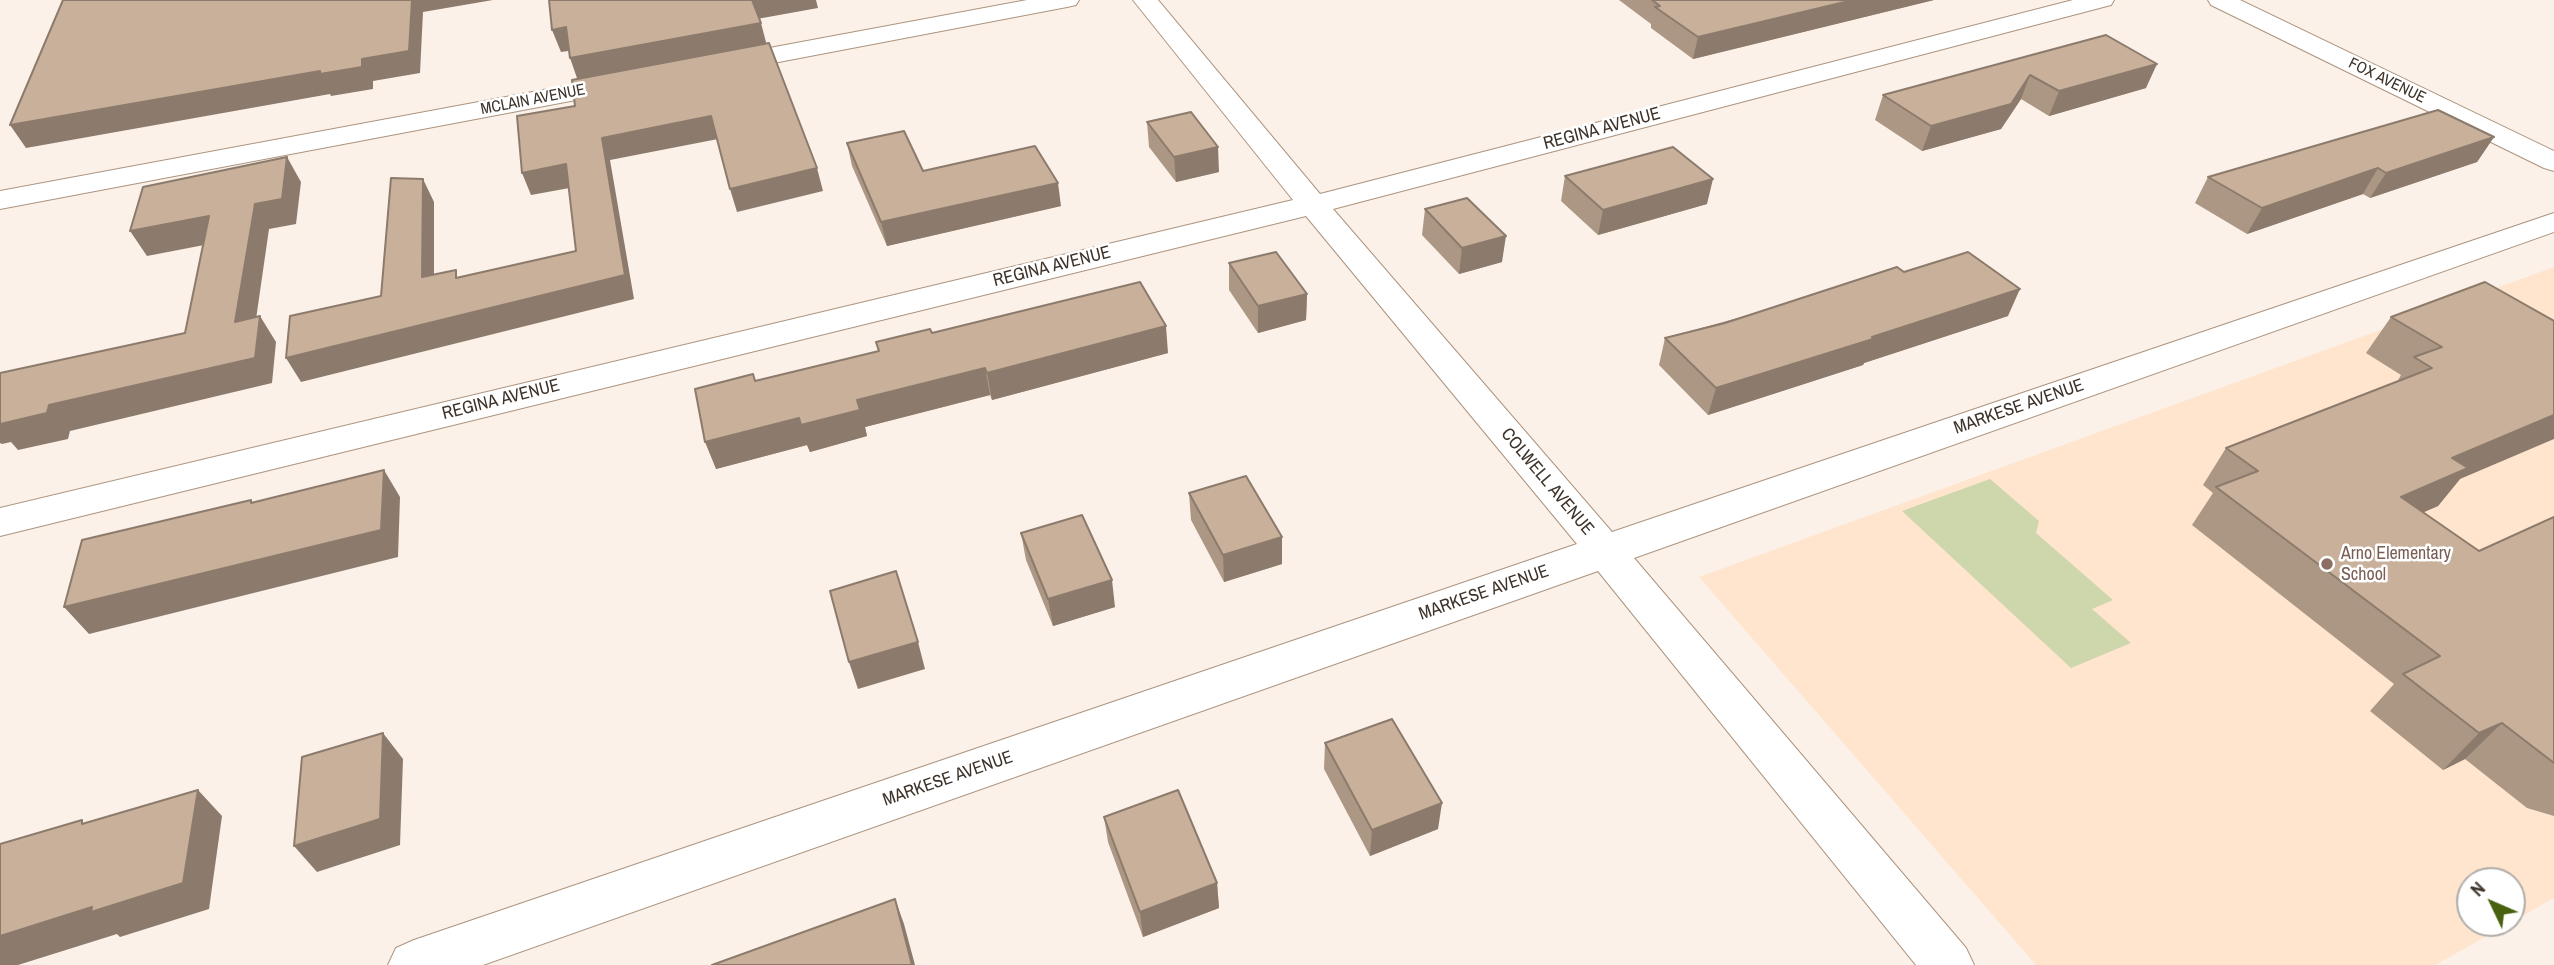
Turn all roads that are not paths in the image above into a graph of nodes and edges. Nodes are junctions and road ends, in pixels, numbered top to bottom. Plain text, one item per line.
1 (1067, 0) edge
2 (1145, 0) edge
3 (2102, 0) edge
4 (2220, 0) edge
5 (697, 69) edge
6 (643, 79) edge
7 (2554, 162) edge
8 (0, 200) edge
9 (1312, 205) junction
10 (2554, 222) edge
11 (0, 522) edge
12 (1605, 551) junction
13 (414, 965) edge
14 (1948, 965) edge

1 - 5 street
2 - 9 street, COLWELL AVENUE
3 - 9 street, REGINA AVENUE
4 - 7 street, FOX AVENUE
6 - 8 street, MCLAIN AVENUE
9 - 11 street, REGINA AVENUE
9 - 12 street, COLWELL AVENUE
10 - 12 street, MARKESE AVENUE
12 - 13 street, MARKESE AVENUE
12 - 14 street, COLWELL AVENUE

